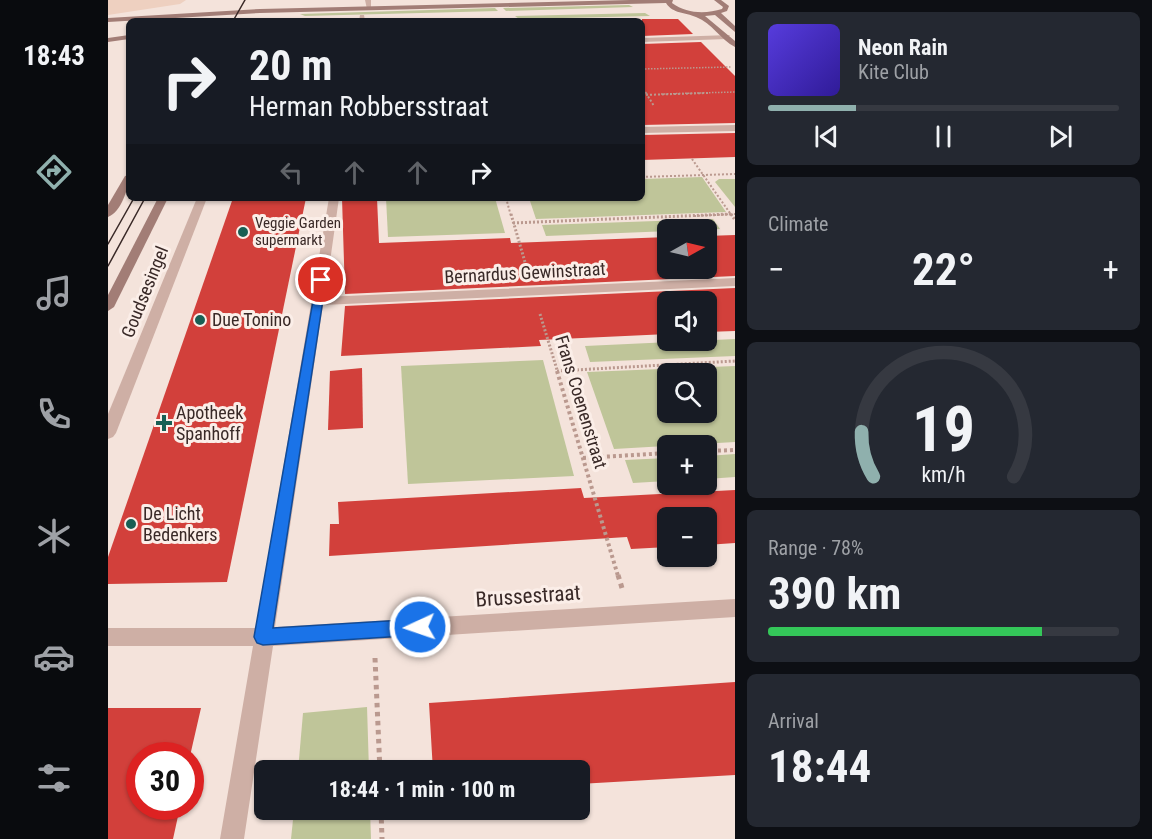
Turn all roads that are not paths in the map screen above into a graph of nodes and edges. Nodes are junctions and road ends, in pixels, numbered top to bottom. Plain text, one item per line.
1 (265, 0) edge
2 (669, 0) edge
3 (718, 0) edge
4 (735, 0) edge
5 (213, 1) edge
6 (497, 3) edge
7 (369, 4) edge
8 (727, 8) junction
9 (735, 8) edge
10 (676, 9) junction
11 (260, 11) junction
12 (210, 13) junction
13 (695, 13) junction
14 (717, 13) junction
15 (137, 18) edge
16 (209, 18) edge
17 (258, 18) edge
18 (393, 18) edge
19 (126, 19) edge
20 (108, 20) edge
21 (735, 30) edge
22 (126, 37) edge
23 (727, 37) junction
24 (108, 40) edge
25 (645, 40) edge
26 (735, 45) edge
27 (735, 128) edge
28 (645, 130) edge
29 (126, 183) edge
30 (161, 201) edge
31 (201, 201) edge
32 (334, 201) edge
33 (108, 214) edge
34 (735, 282) edge
35 (317, 301) junction
36 (108, 307) edge
37 (108, 434) edge
38 (735, 608) edge
39 (108, 637) edge
40 (263, 637) junction
41 (232, 839) edge

1 - 11 street
2 - 6 street
2 - 10 street
3 - 4 street
3 - 8 street
5 - 12 street
6 - 7 street
7 - 11 street
8 - 9 street
8 - 14 street
10 - 13 street
10 - 18 street
11 - 12 street
11 - 17 street
12 - 15 street
12 - 16 street
13 - 14 street
13 - 23 street
14 - 21 street
19 - 20 street
22 - 24 street
23 - 25 street
23 - 26 street
27 - 28 street
29 - 33 street
30 - 36 street, Goudsesingel
31 - 37 street, Goudsesingel
32 - 35 street
34 - 35 street, Bernardus Gewinstraat
35 - 40 street
38 - 40 street, Brussestraat
39 - 40 street, Brussestraat
40 - 41 street

